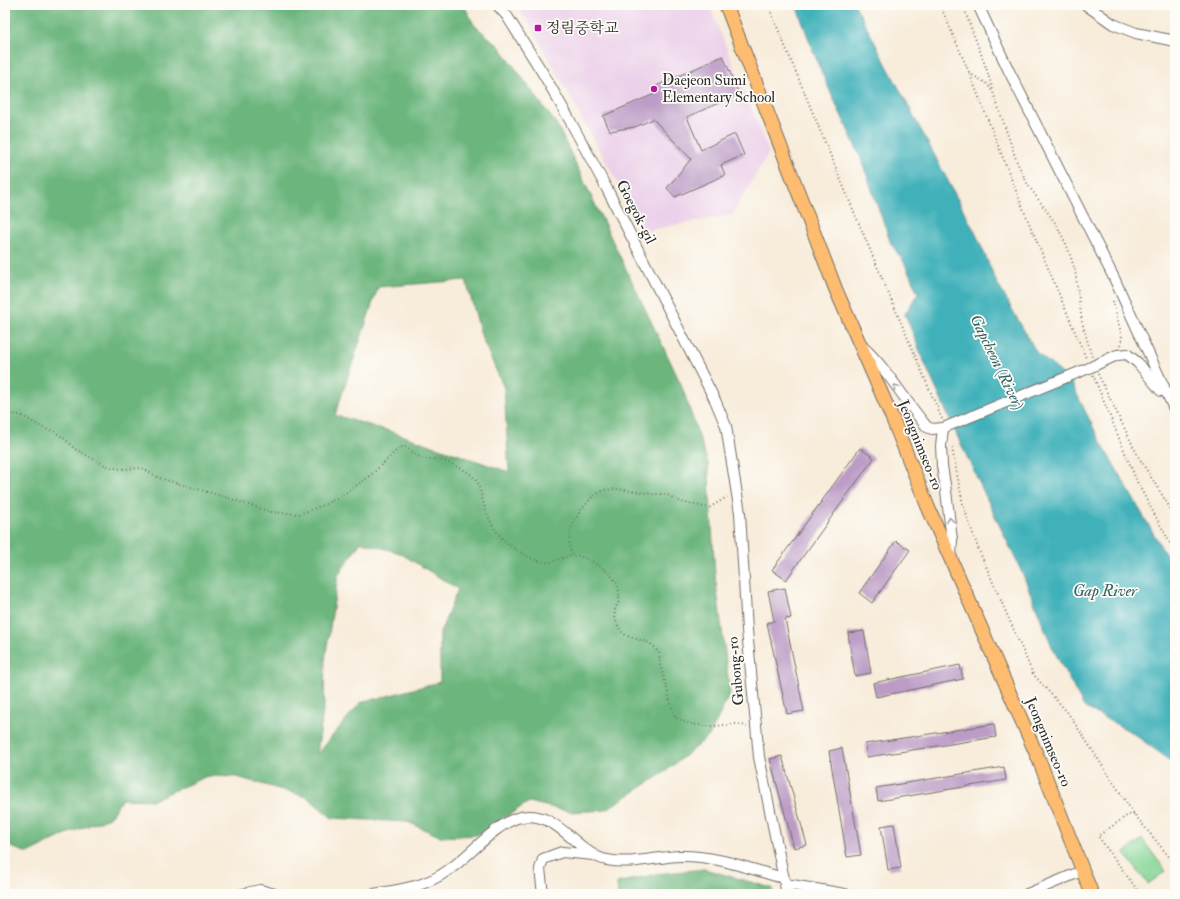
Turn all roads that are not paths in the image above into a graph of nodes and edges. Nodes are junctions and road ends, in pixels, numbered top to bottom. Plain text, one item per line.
1 (497, 5) edge
2 (726, 5) edge
3 (978, 5) edge
4 (1086, 5) edge
5 (1175, 41) edge
6 (861, 345) junction
7 (1174, 408) edge
8 (946, 427) junction
9 (729, 442) joint
10 (951, 559) junction
11 (594, 855) junction
12 (1082, 871) junction
13 (785, 881) junction
14 (242, 894) edge
15 (274, 894) edge
16 (372, 894) edge
17 (543, 894) edge
18 (787, 894) edge
19 (845, 894) edge
20 (1027, 894) edge
21 (1092, 894) edge

1 - 9 street, Goegok-gil
2 - 6 main road, Jeongnimseo-ro
3 - 7 street
4 - 5 street
8 -> 6 street
6 - 10 main road, Jeongnimseo-ro
7 - 8 street
10 -> 8 street
9 - 13 street, Gubong-ro
10 - 12 main road, Jeongnimseo-ro
11 - 13 street
11 - 16 street
11 - 17 street
12 - 20 street
12 - 21 main road, Jeongnimseo-ro
13 - 18 street, Gubong-ro
13 - 19 street
14 - 15 street

